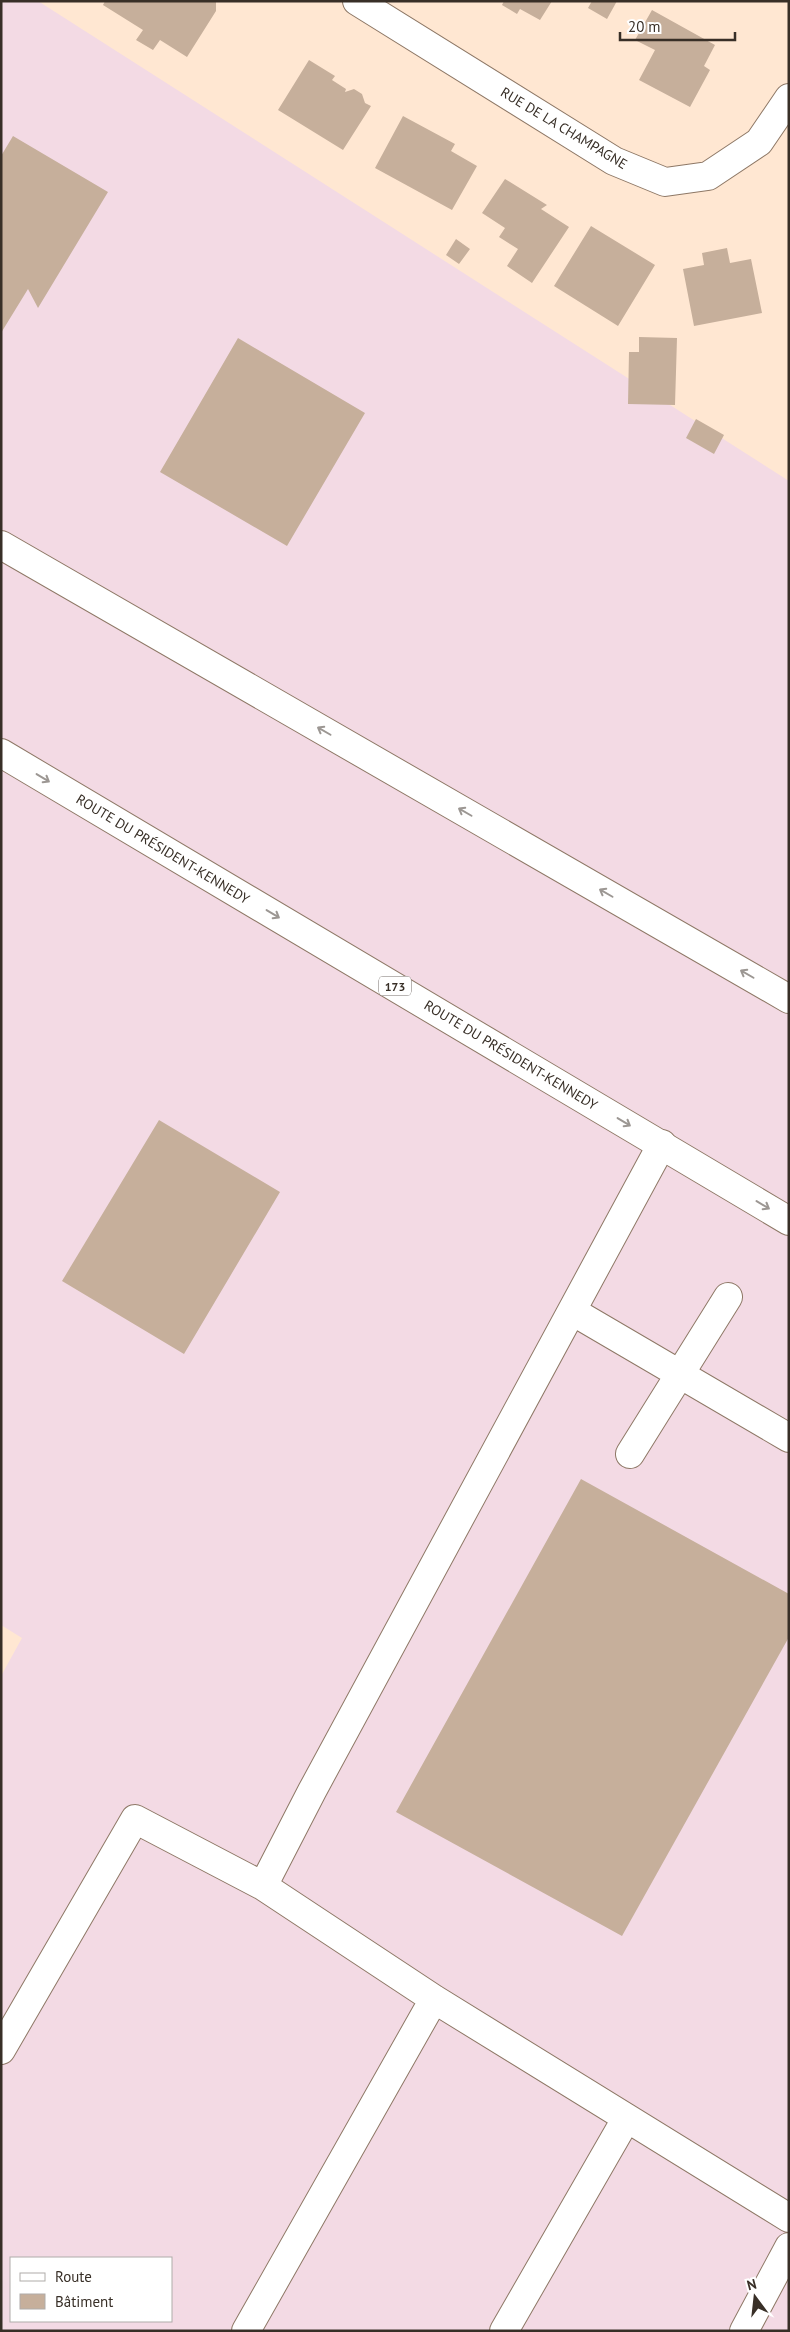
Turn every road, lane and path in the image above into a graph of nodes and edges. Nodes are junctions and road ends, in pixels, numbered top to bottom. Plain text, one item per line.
1 (357, 1) edge
2 (789, 98) edge
3 (1, 545) edge
4 (1, 753) edge
5 (789, 998) edge
6 (662, 1144) junction
7 (789, 1221) edge
8 (728, 1297) dead end
9 (572, 1311) junction
10 (679, 1374) junction
11 (789, 1438) edge
12 (630, 1454) dead end
13 (263, 1886) junction
14 (434, 1999) junction
15 (1, 2050) edge
16 (626, 2119) junction
17 (789, 2218) edge
18 (789, 2247) edge
19 (246, 2331) edge
20 (504, 2331) edge
21 (744, 2331) edge

1 - 2 main road, RUE DE LA CHAMPAGNE
5 -> 3 main road
4 -> 6 main road, ROUTE DU PRÉSIDENT-KENNEDY / 173
6 -> 7 main road, ROUTE DU PRÉSIDENT-KENNEDY / 173
6 - 9 main road
8 - 10 main road
9 - 10 main road
9 - 13 main road
10 - 11 main road
10 - 12 main road
13 - 14 main road
13 - 15 main road
14 - 16 main road
14 - 19 main road
16 - 17 main road
16 - 20 main road
18 - 21 main road

